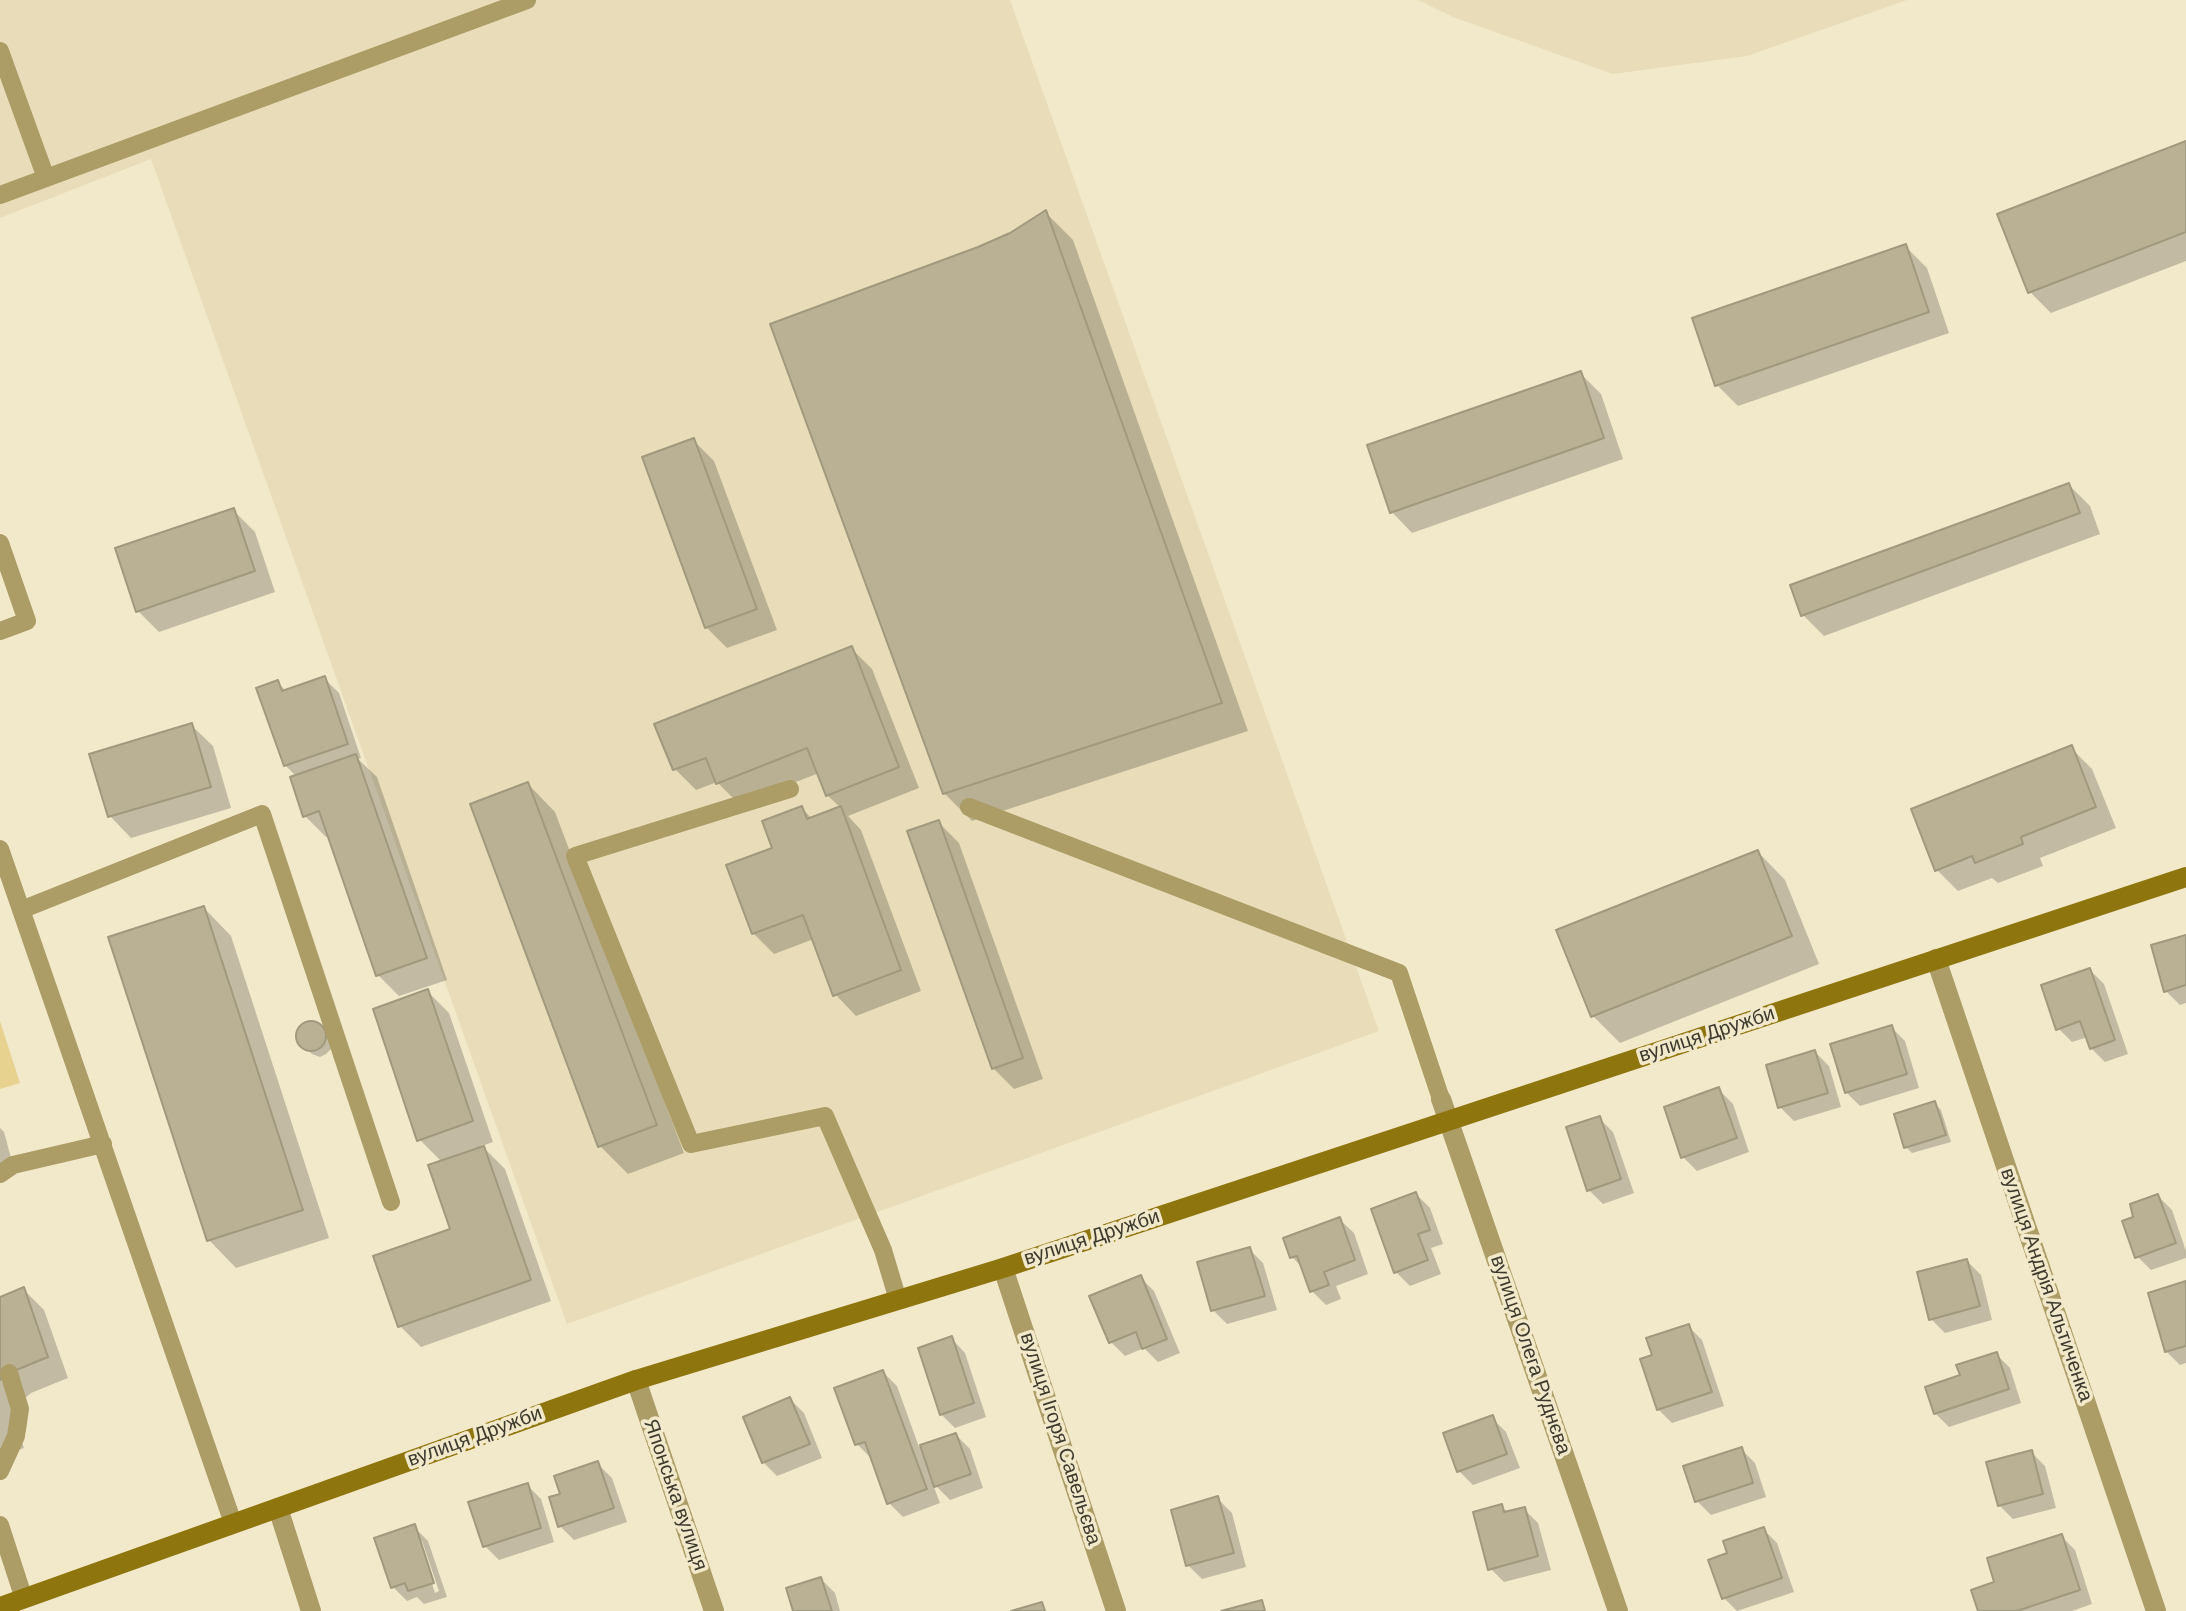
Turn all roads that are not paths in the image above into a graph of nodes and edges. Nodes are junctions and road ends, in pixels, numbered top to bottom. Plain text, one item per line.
1 (527, 0) edge
2 (0, 51) edge
3 (46, 178) junction
4 (0, 195) edge
5 (0, 543) edge
6 (0, 631) edge
7 (790, 789) dead end
8 (969, 807) dead end
9 (0, 849) edge
10 (2186, 877) edge
11 (21, 910) junction
12 (1936, 959) junction
13 (1441, 1099) joint
14 (1450, 1120) junction
15 (103, 1144) junction
16 (0, 1174) edge
17 (391, 1202) dead end
18 (1003, 1268) junction
19 (898, 1300) junction
20 (9, 1373) dead end
21 (636, 1380) junction
22 (0, 1471) edge
23 (278, 1508) junction
24 (233, 1523) junction
25 (0, 1525) edge
26 (24, 1599) junction
27 (0, 1607) edge
28 (311, 1611) edge
29 (714, 1611) edge
30 (1116, 1611) edge
31 (1618, 1611) edge
32 (2156, 1611) edge

1 - 3 lane
2 - 3 lane
3 - 4 lane
5 - 6 lane
7 - 19 lane
8 - 13 lane
9 - 11 lane
10 - 12 street, вулиця Дружби
11 - 15 lane
11 - 17 lane
12 - 14 street, вулиця Дружби
12 - 32 street, вулиця Андрія Альтиченка
13 - 14 street, вулиця Олега Руднєва
14 - 18 street, вулиця Дружби
14 - 31 street, вулиця Олега Руднєва
15 - 16 lane
15 - 24 lane
18 - 19 street, вулиця Дружби
18 - 30 street, вулиця Ігоря Савельєва
19 - 21 street, вулиця Дружби
20 - 22 lane
21 - 23 street, вулиця Дружби
21 - 29 street, Японська вулиця
23 - 24 street, вулиця Дружби
23 - 28 street
24 - 26 street, вулиця Дружби
25 - 26 lane
26 - 27 street, вулиця Дружби

